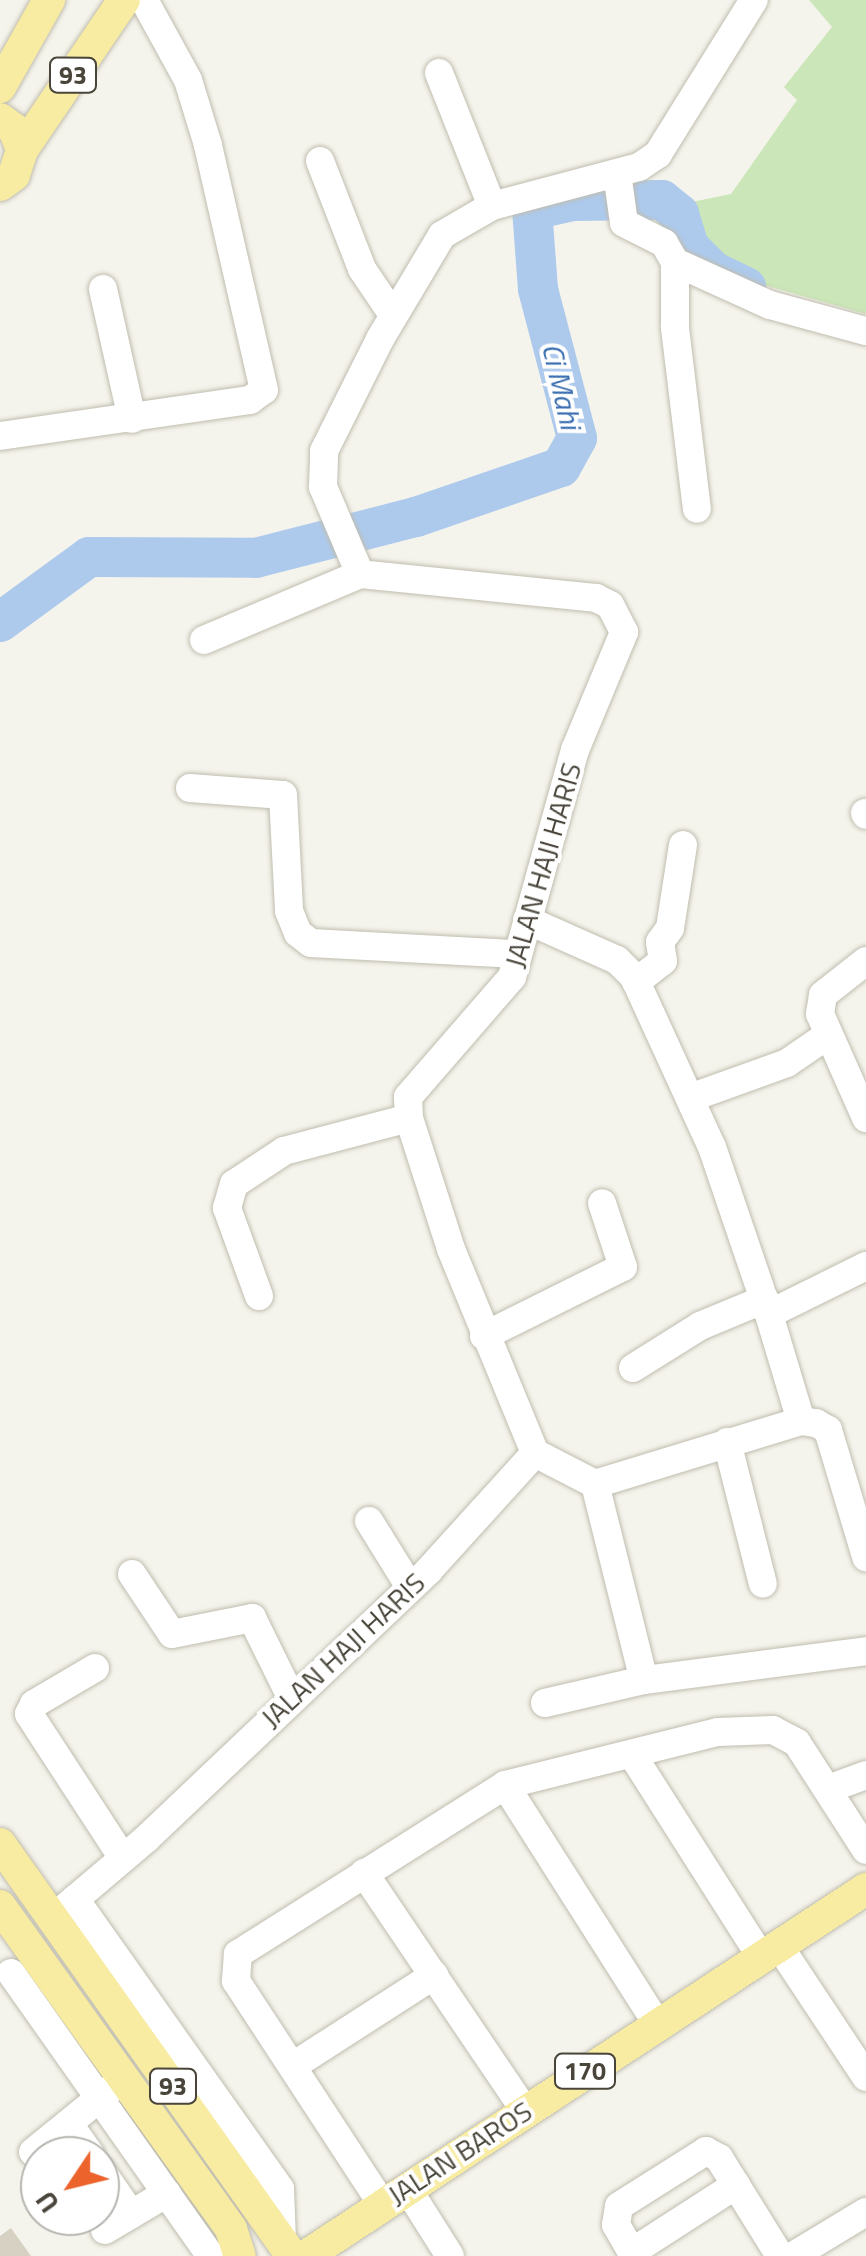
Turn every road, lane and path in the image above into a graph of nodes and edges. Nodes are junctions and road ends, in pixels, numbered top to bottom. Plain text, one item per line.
1 (49, 0) edge
2 (124, 0) edge
3 (144, 0) edge
4 (754, 0) edge
5 (439, 73) dead end
6 (2, 79) edge
7 (0, 119) edge
8 (22, 150) junction
9 (320, 161) dead end
10 (0, 185) edge
11 (619, 192) junction
12 (492, 206) junction
13 (675, 262) junction
14 (103, 289) dead end
15 (393, 315) junction
16 (866, 332) edge
17 (132, 419) junction
18 (0, 436) edge
19 (697, 509) dead end
20 (356, 565) junction
21 (204, 640) dead end
22 (190, 788) dead end
23 (683, 845) dead end
24 (527, 920) junction
25 (517, 954) junction
26 (866, 962) edge
27 (636, 982) junction
28 (825, 1037) junction
29 (690, 1098) junction
30 (409, 1118) junction
31 (866, 1118) edge
32 (602, 1203) dead end
33 (866, 1266) edge
34 (260, 1296) dead end
35 (767, 1306) junction
36 (484, 1336) junction
37 (633, 1368) dead end
38 (801, 1420) junction
39 (727, 1442) junction
40 (535, 1452) junction
41 (595, 1484) junction
42 (369, 1520) dead end
43 (866, 1557) edge
44 (132, 1574) dead end
45 (763, 1584) dead end
46 (410, 1587) junction
47 (866, 1651) edge
48 (94, 1668) dead end
49 (644, 1680) junction
50 (291, 1697) junction
51 (546, 1703) dead end
52 (633, 1756) junction
53 (866, 1775) edge
54 (505, 1785) junction
55 (828, 1789) junction
56 (0, 1844) edge
57 (866, 1850) edge
58 (123, 1858) junction
59 (364, 1873) junction
60 (866, 1889) edge
61 (0, 1906) edge
62 (64, 1908) junction
63 (770, 1951) junction
64 (15, 1972) edge
65 (434, 1976) junction
66 (657, 2024) junction
67 (294, 2066) junction
68 (864, 2070) edge
69 (112, 2088) junction
70 (525, 2111) junction
71 (70, 2124) junction
72 (54, 2136) edge
73 (78, 2136) edge
74 (736, 2185) junction
75 (201, 2188) junction
76 (166, 2193) junction
77 (394, 2196) junction
78 (120, 2198) edge
79 (866, 2212) edge
80 (131, 2214) junction
81 (120, 2221) edge
82 (288, 2252) edge
83 (633, 2254) edge
84 (211, 2256) edge
85 (240, 2256) edge
86 (450, 2256) edge
87 (780, 2256) edge
88 (792, 2256) edge

1 - 6 main road, 93
2 - 8 main road, 93
3 - 17 street
4 - 11 street
5 - 12 street
7 - 8 main road
8 - 10 main road, 93
9 - 15 street
11 - 12 street
11 - 13 street
12 - 15 street
13 - 16 street
13 - 19 street
14 - 17 street
15 - 20 street
17 - 18 street
20 - 21 street
20 - 24 street, JALAN HAJI HARIS
22 - 25 street
23 - 27 street
24 - 25 street, JALAN HAJI HARIS
24 - 27 street
25 - 30 street, JALAN HAJI HARIS
26 - 28 street
27 - 29 street
28 - 29 street
28 - 31 street
29 - 35 street
30 - 34 street
30 - 36 street
32 - 36 street
33 - 35 street
35 - 37 street
35 - 38 street
36 - 40 street
38 - 39 street
38 - 43 street
39 - 41 street
39 - 45 street
40 - 41 street
40 - 46 street, JALAN HAJI HARIS
41 - 49 street
42 - 46 street
44 - 50 street
46 - 50 street, JALAN HAJI HARIS
47 - 49 street
48 - 58 street
49 - 51 street
50 - 58 street, JALAN HAJI HARIS
52 - 54 street
52 - 55 street
52 - 63 street
53 - 55 street
54 - 59 street
54 - 66 street
55 - 57 street
56 - 62 main road, 93
58 - 62 street, JALAN HAJI HARIS
59 - 65 street
59 - 67 street
60 - 63 main road, JALAN BAROS / 170
61 - 64 main road, 93
62 - 82 main road, 93
63 - 66 main road, JALAN BAROS / 170
63 - 68 street
64 - 69 main road, 93
65 - 67 street
65 - 70 street
66 - 70 main road, JALAN BAROS / 170
67 - 77 street
69 - 71 street
69 - 75 main road, 93
69 - 76 street
70 - 77 main road, JALAN BAROS / 170
71 - 72 street
71 - 73 street
74 - 83 street
74 - 83 street
74 - 87 street
75 - 82 main road
75 - 85 main road, 93
76 - 80 street
76 - 84 street
77 - 82 main road, JALAN BAROS / 170
77 - 86 street
78 - 80 street
79 - 88 street
80 - 81 street

